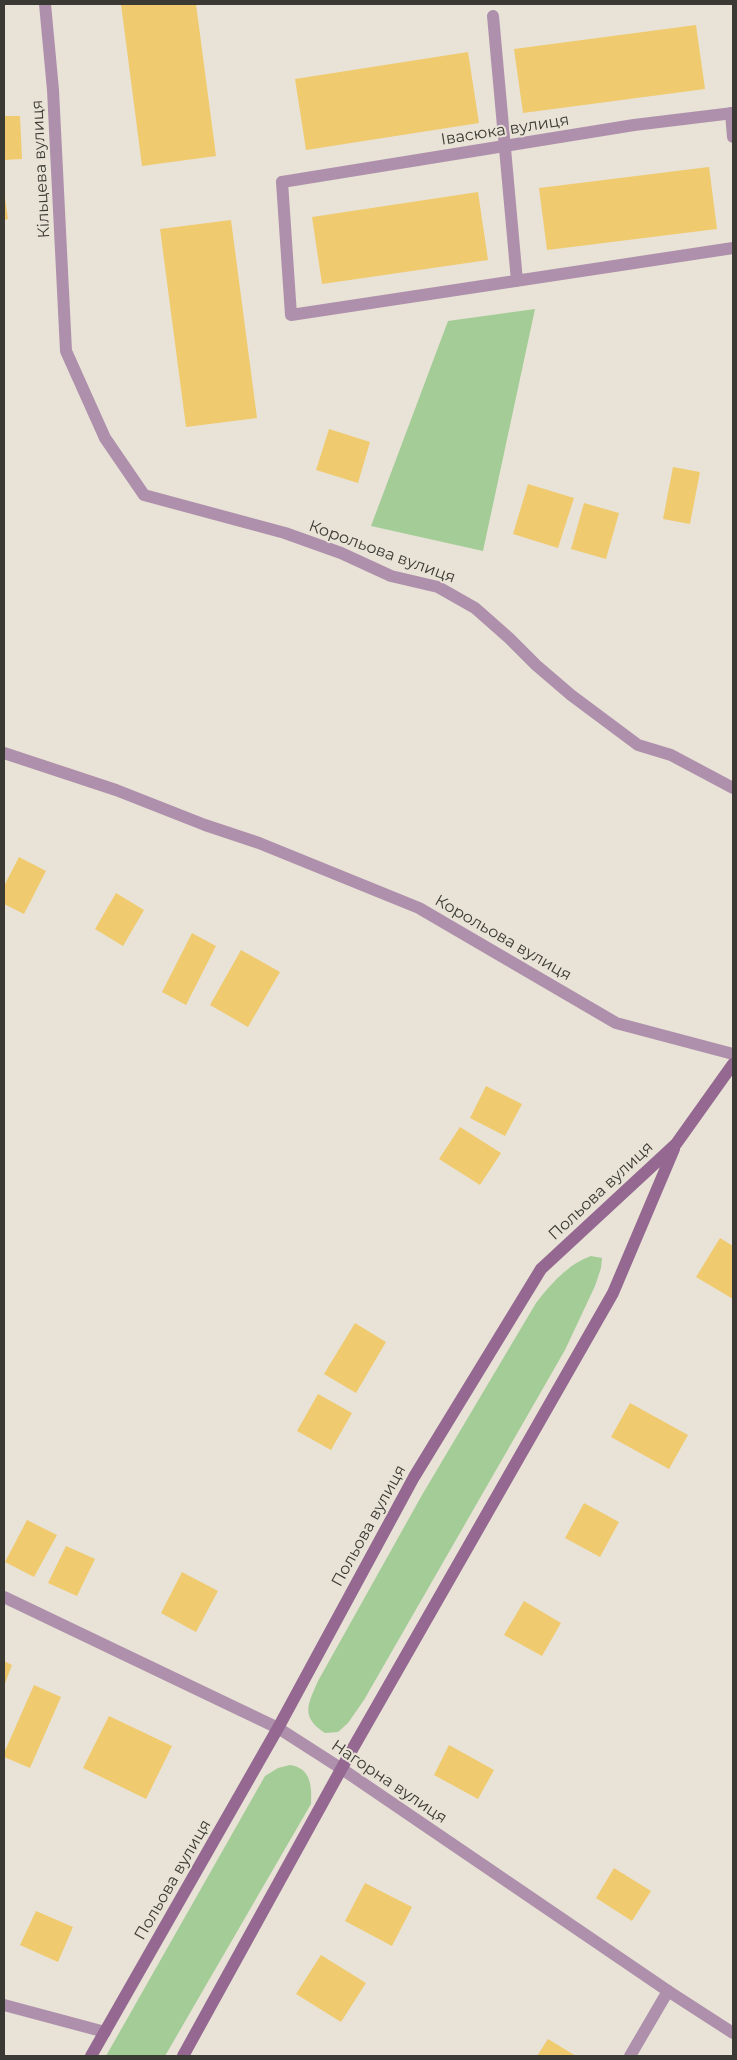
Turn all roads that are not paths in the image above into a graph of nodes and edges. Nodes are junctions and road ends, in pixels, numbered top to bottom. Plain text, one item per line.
1 (45, 4) edge
2 (493, 16) dead end
3 (732, 113) edge
4 (733, 137) edge
5 (504, 147) junction
6 (733, 248) edge
7 (517, 281) junction
8 (65, 333) joint
9 (4, 753) edge
10 (733, 788) edge
11 (733, 1054) edge
12 (733, 1064) edge
13 (676, 1144) junction
14 (4, 1597) edge
15 (278, 1728) junction
16 (342, 1769) junction
17 (668, 1991) junction
18 (4, 2005) edge
19 (104, 2032) junction
20 (733, 2033) edge
21 (91, 2056) edge
22 (183, 2056) edge
23 (630, 2056) edge

1 - 8 street, Кільцева вулиця
2 - 5 street
3 - 4 street
3 - 5 street, Івасюка вулиця
5 - 7 street
5 - 7 street, Івасюка вулиця
6 - 7 street
8 - 10 street, Корольова вулиця
9 - 11 street, Корольова вулиця
12 - 13 main road
13 - 15 main road, Польова вулиця
13 - 16 main road, Польова вулиця
14 - 15 street, Нагорна вулиця
15 - 16 street, Нагорна вулиця
15 - 19 main road, Польова вулиця
16 - 17 street, Нагорна вулиця
16 - 22 main road, Польова вулиця
17 - 20 street, Нагорна вулиця
17 - 23 street
18 - 19 street
19 - 21 main road, Польова вулиця

